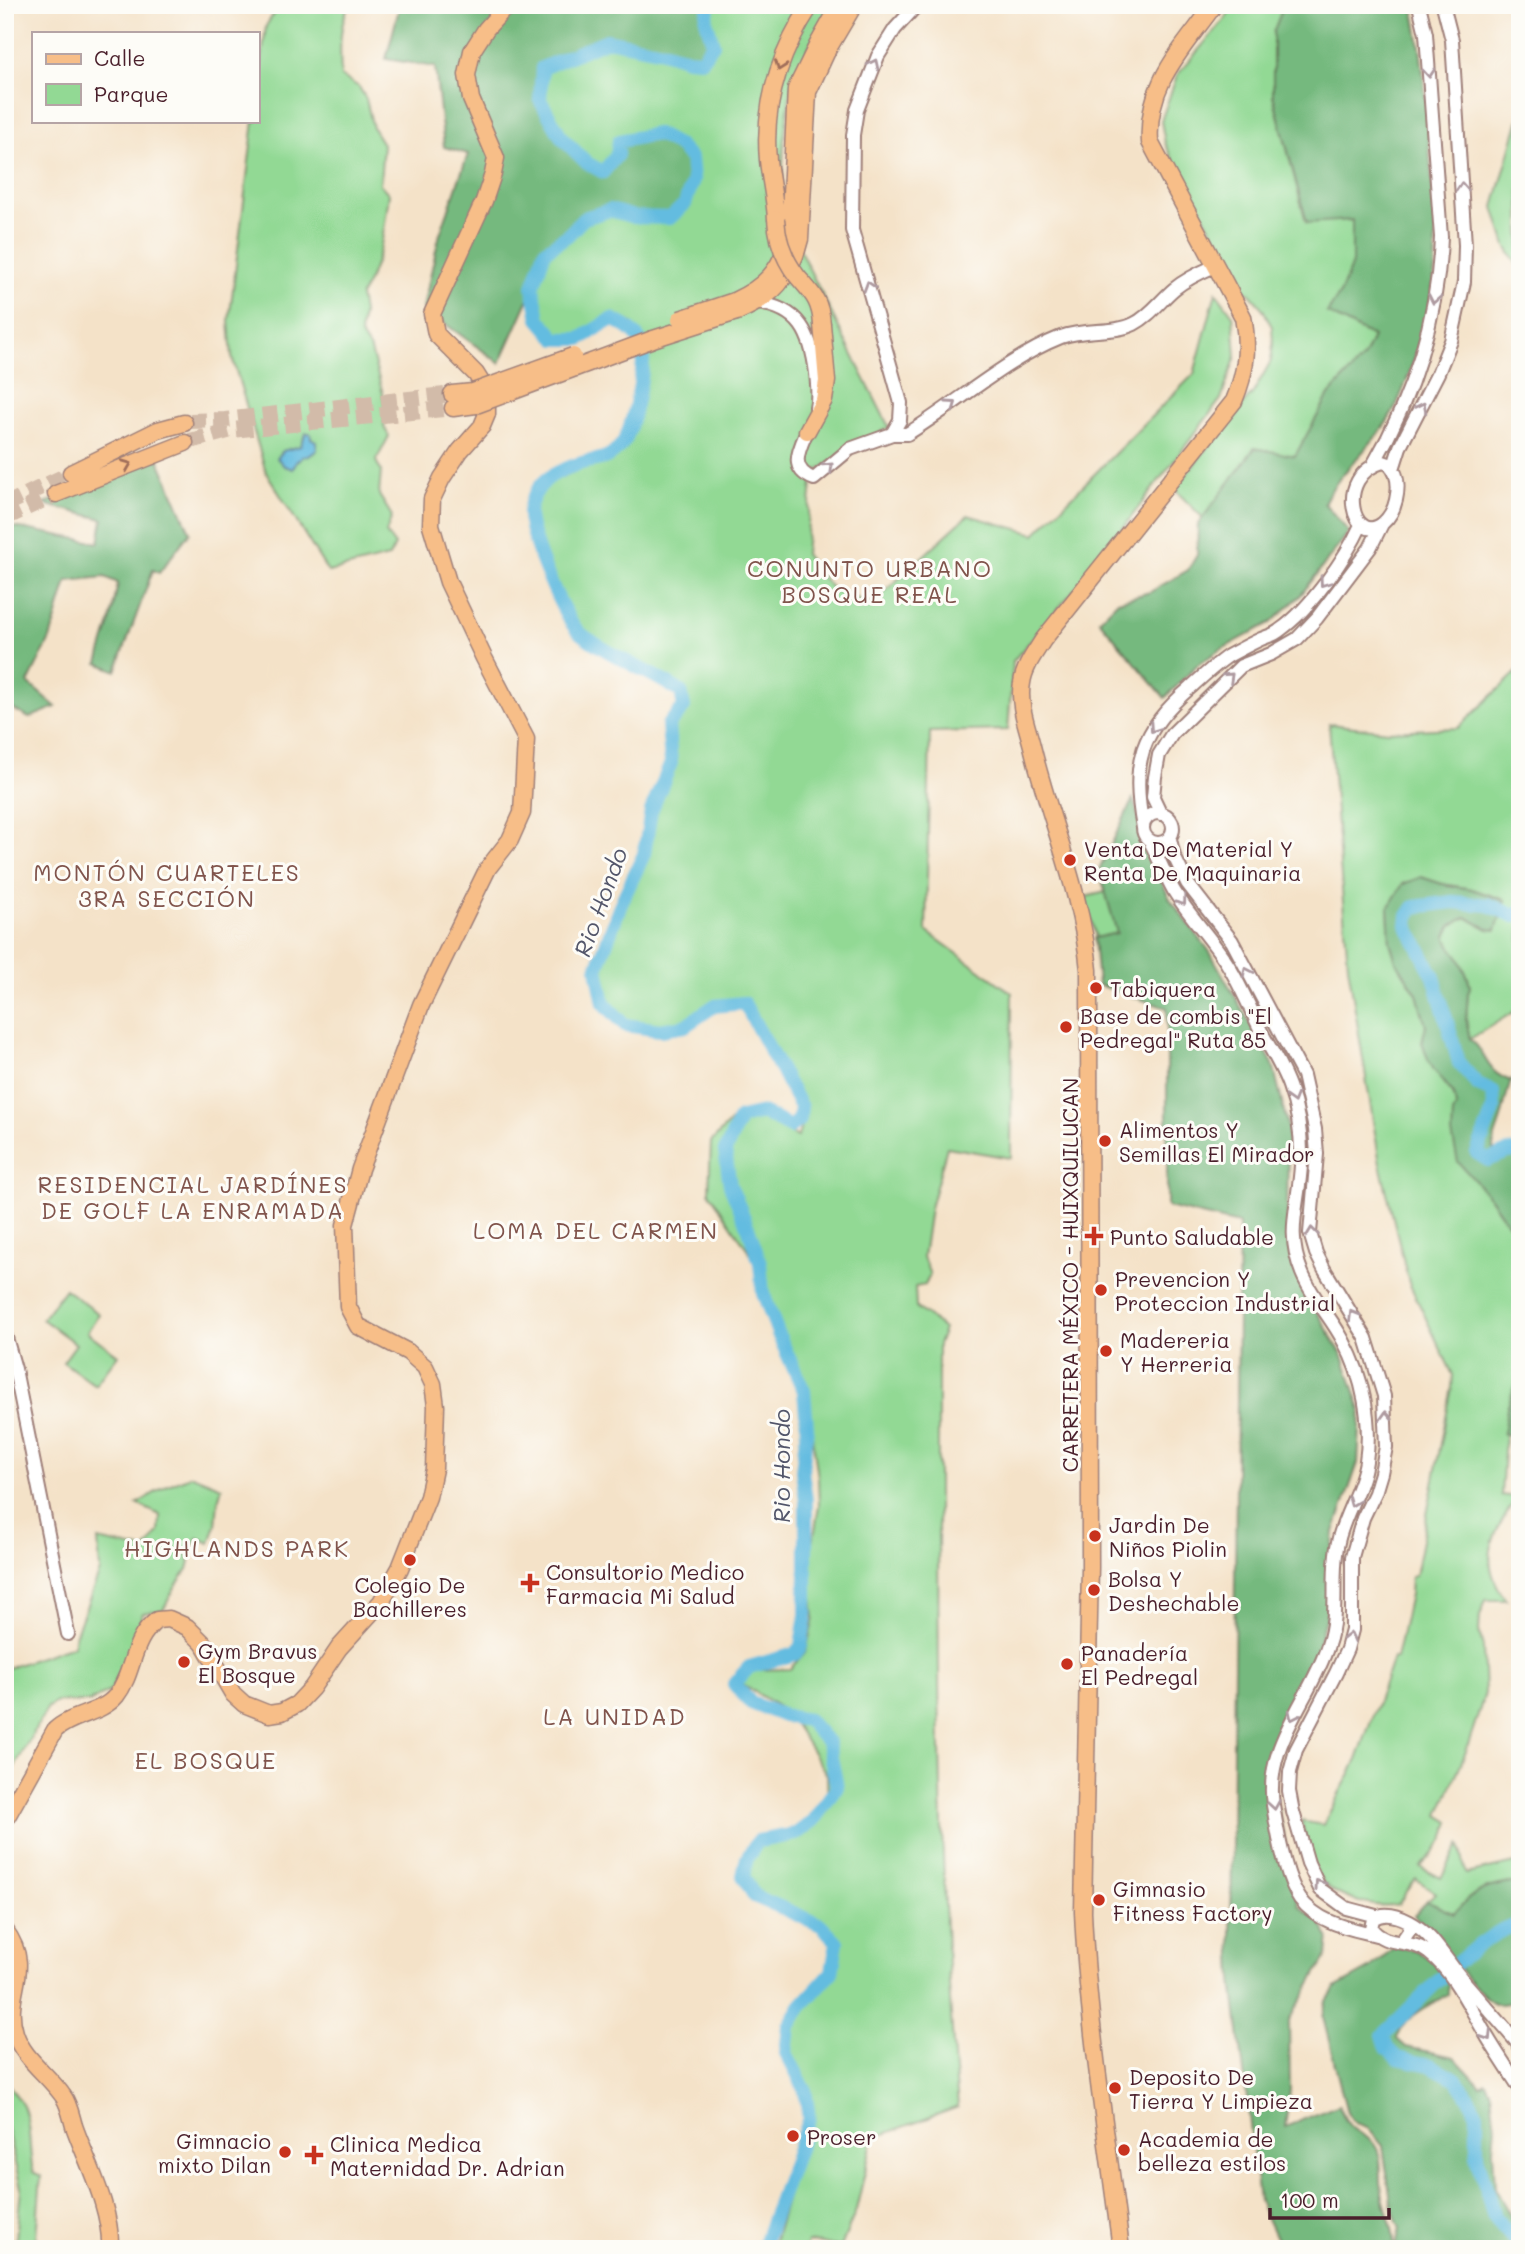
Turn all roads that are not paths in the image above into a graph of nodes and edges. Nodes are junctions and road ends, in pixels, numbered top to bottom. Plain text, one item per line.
1 (516, 5) edge
2 (811, 5) edge
3 (840, 5) edge
4 (854, 5) edge
5 (917, 5) edge
6 (1214, 5) edge
7 (1419, 5) edge
8 (1443, 5) edge
9 (1215, 266) junction
10 (758, 303) junction
11 (735, 306) junction
12 (453, 401) tunnel mouth
13 (187, 422) tunnel mouth
14 (807, 431) junction
15 (892, 434) junction
16 (187, 442) tunnel mouth
17 (1373, 465) junction
18 (1394, 469) junction
19 (1382, 524) junction
20 (1362, 526) junction
21 (1161, 814) junction
22 (1143, 828) junction
23 (1170, 839) junction
24 (1150, 841) junction
25 (5, 1334) edge
26 (68, 1634) dead end
27 (5, 1820) edge
28 (1376, 1916) junction
29 (1410, 1922) junction
30 (5, 1930) edge
31 (1376, 1935) junction
32 (1402, 1941) junction
33 (1433, 1950) junction
34 (1460, 1982) junction
35 (1520, 2046) edge
36 (1520, 2088) edge
37 (110, 2249) edge
38 (1121, 2249) edge

1 - 27 main road
2 -> 14 main road, bridge
3 - 11 main road
4 - 10 main road
15 -> 5 street
6 - 9 main road, CARRETERA MÉXICO - HUIXQUILUCAN
7 -> 17 street
18 -> 8 street
15 -> 9 street
9 - 38 main road, CARRETERA MÉXICO - HUIXQUILUCAN
10 - 11 main road
10 - 14 street
11 - 12 main road, bridge
13 -> 16 main road
14 -> 15 street
17 - 18 street
17 - 20 street
18 - 19 street
19 - 20 street
21 -> 19 street
20 -> 22 street
21 - 22 street
21 - 23 street
22 - 24 street
23 - 24 street
28 -> 23 street
24 -> 31 street
25 - 26 street
28 - 29 street
28 - 31 street
29 - 32 street
29 - 33 street
30 - 37 main road
31 - 32 street
32 - 33 street
33 - 34 street
34 - 35 street
34 -> 36 street

